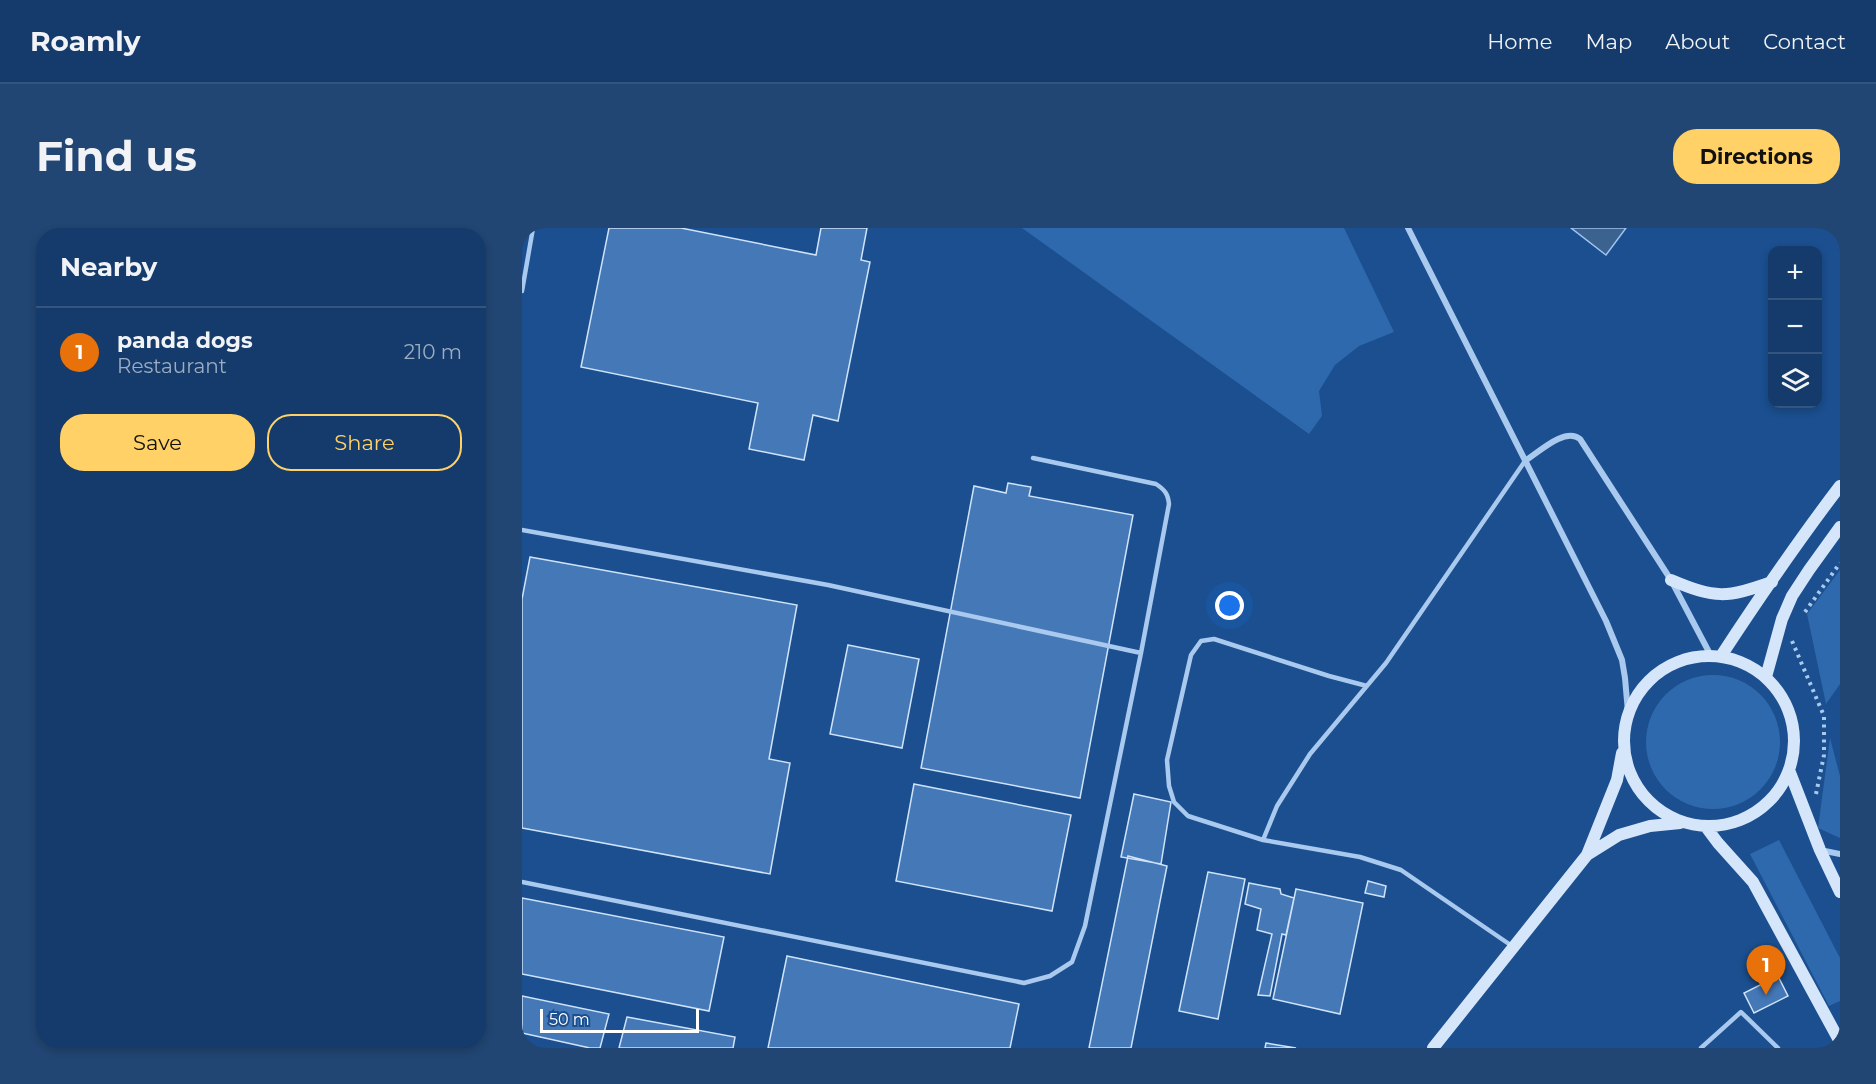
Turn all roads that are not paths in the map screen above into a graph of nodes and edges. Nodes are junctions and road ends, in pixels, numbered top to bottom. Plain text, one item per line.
1 (533, 228) edge
2 (1408, 228) edge
3 (522, 291) edge
4 (1034, 458) dead end
5 (1525, 461) junction
6 (1840, 486) edge
7 (1840, 527) edge
8 (522, 530) edge
9 (1671, 579) junction
10 (1772, 582) junction
11 (1141, 653) junction
12 (1715, 655) junction
13 (1766, 677) junction
14 (1367, 686) junction
15 (1628, 712) junction
16 (1623, 746) junction
17 (1789, 770) junction
18 (1680, 823) junction
19 (1706, 827) junction
20 (1263, 840) junction
21 (1820, 850) junction
22 (1840, 854) edge
23 (1587, 855) junction
24 (522, 882) edge
25 (1840, 892) edge
26 (1514, 947) junction
27 (1840, 1042) edge
28 (1433, 1048) edge
29 (1701, 1048) edge
30 (1778, 1048) edge

1 - 3 lane
2 - 5 street
4 - 11 lane
5 - 9 street
5 - 14 lane
5 - 15 street
6 - 10 main road
7 - 13 main road
8 - 11 lane
9 - 10 main road
9 - 12 street
10 - 12 main road
11 - 24 lane
12 - 13 main road
12 - 15 main road
13 - 17 main road
14 - 20 lane
14 - 20 lane
15 - 16 main road
16 - 18 main road
16 - 23 main road
17 - 19 main road
17 - 21 main road
18 - 19 main road
18 - 23 main road
19 - 27 main road
20 - 26 lane
21 - 22 street
21 - 25 main road
23 - 26 main road
26 - 28 main road
29 - 30 lane

